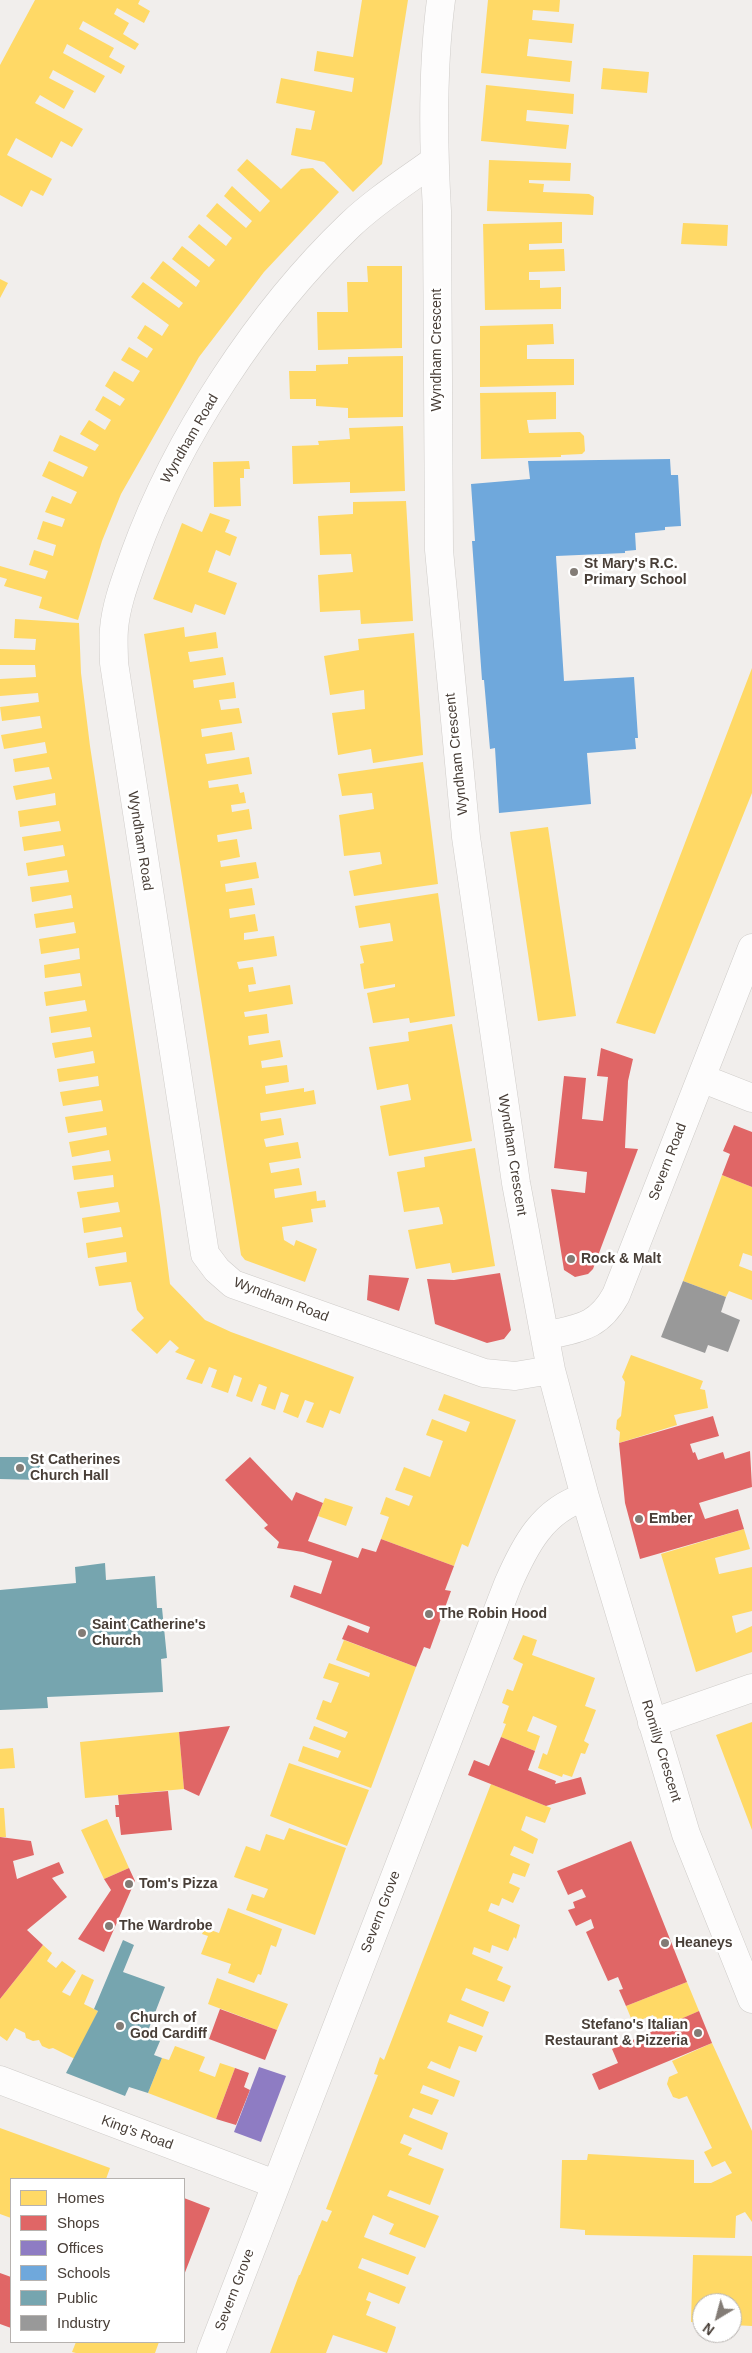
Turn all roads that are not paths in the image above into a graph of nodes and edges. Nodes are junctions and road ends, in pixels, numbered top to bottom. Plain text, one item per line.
1 (441, 0) edge
2 (434, 162) junction
3 (752, 948) edge
4 (701, 1078) junction
5 (752, 1098) edge
6 (545, 1336) junction
7 (552, 1370) junction
8 (585, 1497) junction
9 (752, 1688) edge
10 (652, 1723) junction
11 (752, 1999) edge
12 (0, 2080) edge
13 (275, 2184) junction
14 (211, 2353) edge

1 - 2 street, Wyndham Crescent
2 - 6 street, Wyndham Crescent
2 - 7 street, Wyndham Road
3 - 4 street, Severn Road
4 - 5 street
4 - 6 street, Severn Road
6 - 7 street, Wyndham Crescent
7 - 8 street, Wyndham Crescent
8 - 10 street, Romilly Crescent
8 - 13 street, Severn Grove
9 - 10 street
10 - 11 street, Romilly Crescent
12 - 13 street, King's Road
13 - 14 street, Severn Grove

